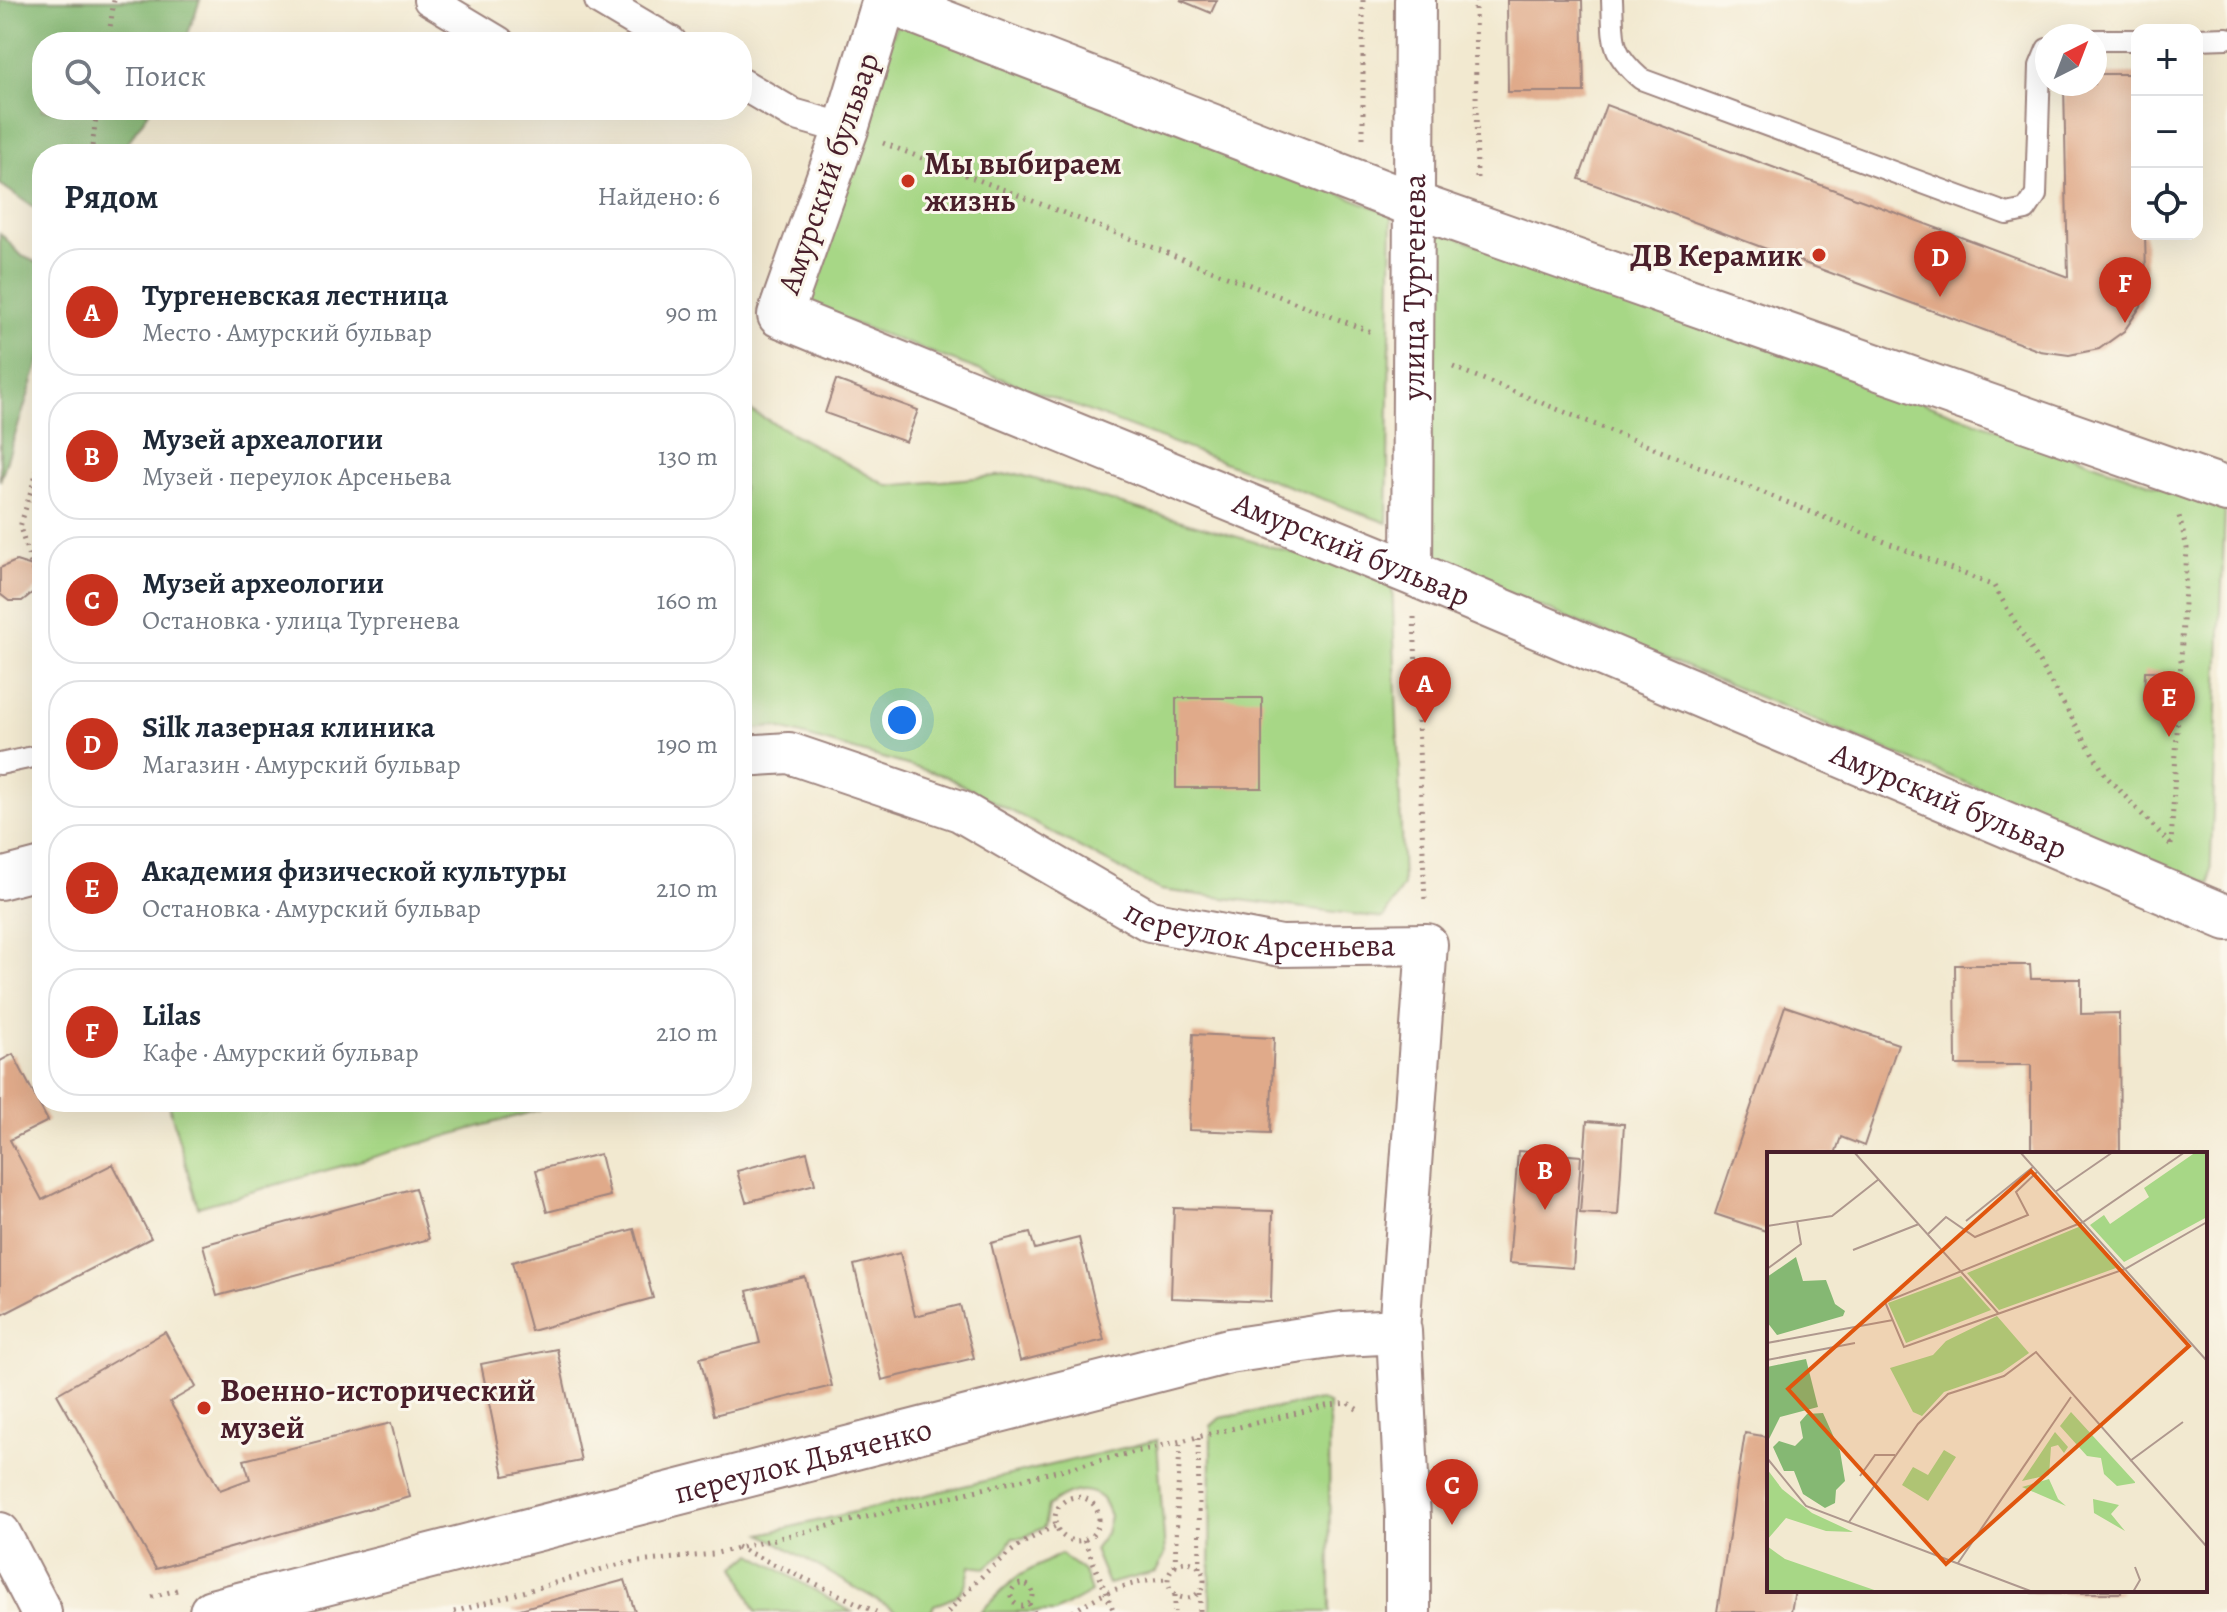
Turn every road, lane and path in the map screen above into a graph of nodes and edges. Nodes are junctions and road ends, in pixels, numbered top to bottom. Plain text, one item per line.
1 (114, 0) edge
2 (429, 0) edge
3 (600, 0) edge
4 (885, 0) edge
5 (1363, 0) edge
6 (1415, 0) edge
7 (1475, 0) edge
8 (1612, 0) edge
9 (109, 32) edge
10 (482, 32) edge
11 (654, 32) edge
12 (2227, 38) edge
13 (2203, 39) edge
14 (2107, 40) edge
15 (2131, 40) edge
16 (752, 90) edge
17 (2039, 96) edge
18 (96, 120) edge
19 (846, 129) junction
20 (92, 144) edge
21 (1363, 153) dead end
22 (1478, 197) dead end
23 (1415, 205) junction
24 (1415, 349) junction
25 (32, 487) edge
26 (2227, 490) edge
27 (2176, 503) dead end
28 (32, 568) edge
29 (1412, 573) junction
30 (752, 755) edge
31 (32, 757) edge
32 (0, 764) edge
33 (32, 871) edge
34 (0, 879) edge
35 (2227, 918) edge
36 (1427, 944) junction
37 (1399, 1331) junction
38 (1366, 1425) dead end
39 (1198, 1438) junction
40 (1180, 1441) junction
41 (1056, 1526) junction
42 (0, 1533) edge
43 (1084, 1540) junction
44 (737, 1547) junction
45 (1175, 1566) junction
46 (1200, 1568) junction
47 (1168, 1579) junction
48 (1200, 1591) junction
49 (1106, 1593) junction
50 (1175, 1594) junction
51 (1029, 1604) junction
52 (41, 1612) edge
53 (212, 1612) edge
54 (454, 1612) edge
55 (876, 1612) edge
56 (948, 1612) edge
57 (1034, 1612) edge
58 (1073, 1612) edge
59 (1114, 1612) edge
60 (1175, 1612) edge
61 (1200, 1612) edge
62 (1408, 1612) edge

1 - 9 path
2 - 10 street
3 - 11 street
4 - 19 street, Амурский бульвар
4 - 23 street, Амурский бульвар
5 - 21 path
6 - 23 street, улица Тургенева
7 - 22 path
8 - 17 lane
12 - 13 lane
14 - 15 lane
16 - 19 street
18 - 20 path
19 - 24 path
19 - 29 street, Амурский бульвар
23 - 24 street, улица Тургенева
23 - 26 street, Амурский бульвар
24 - 27 path
24 - 29 street, улица Тургенева
25 - 28 path
29 - 35 street, Амурский бульвар
29 - 36 path
30 - 36 street, переулок Арсеньева
31 - 32 lane
33 - 34 street
36 - 37 street, переулок Арсеньева
37 - 53 street, переулок Дьяченко
37 - 62 street
38 - 39 path
39 - 40 path
39 - 46 path
40 - 44 path
40 - 45 path
41 - 43 path
41 - 43 path
41 - 56 path
42 - 52 street
43 - 49 path
44 - 54 path
44 - 55 path
45 - 46 path
45 - 47 path
46 - 48 path
47 - 49 path
47 - 50 path
48 - 50 path
48 - 61 path
49 - 58 path
49 - 59 path
50 - 60 path
51 - 51 path
51 - 57 path

